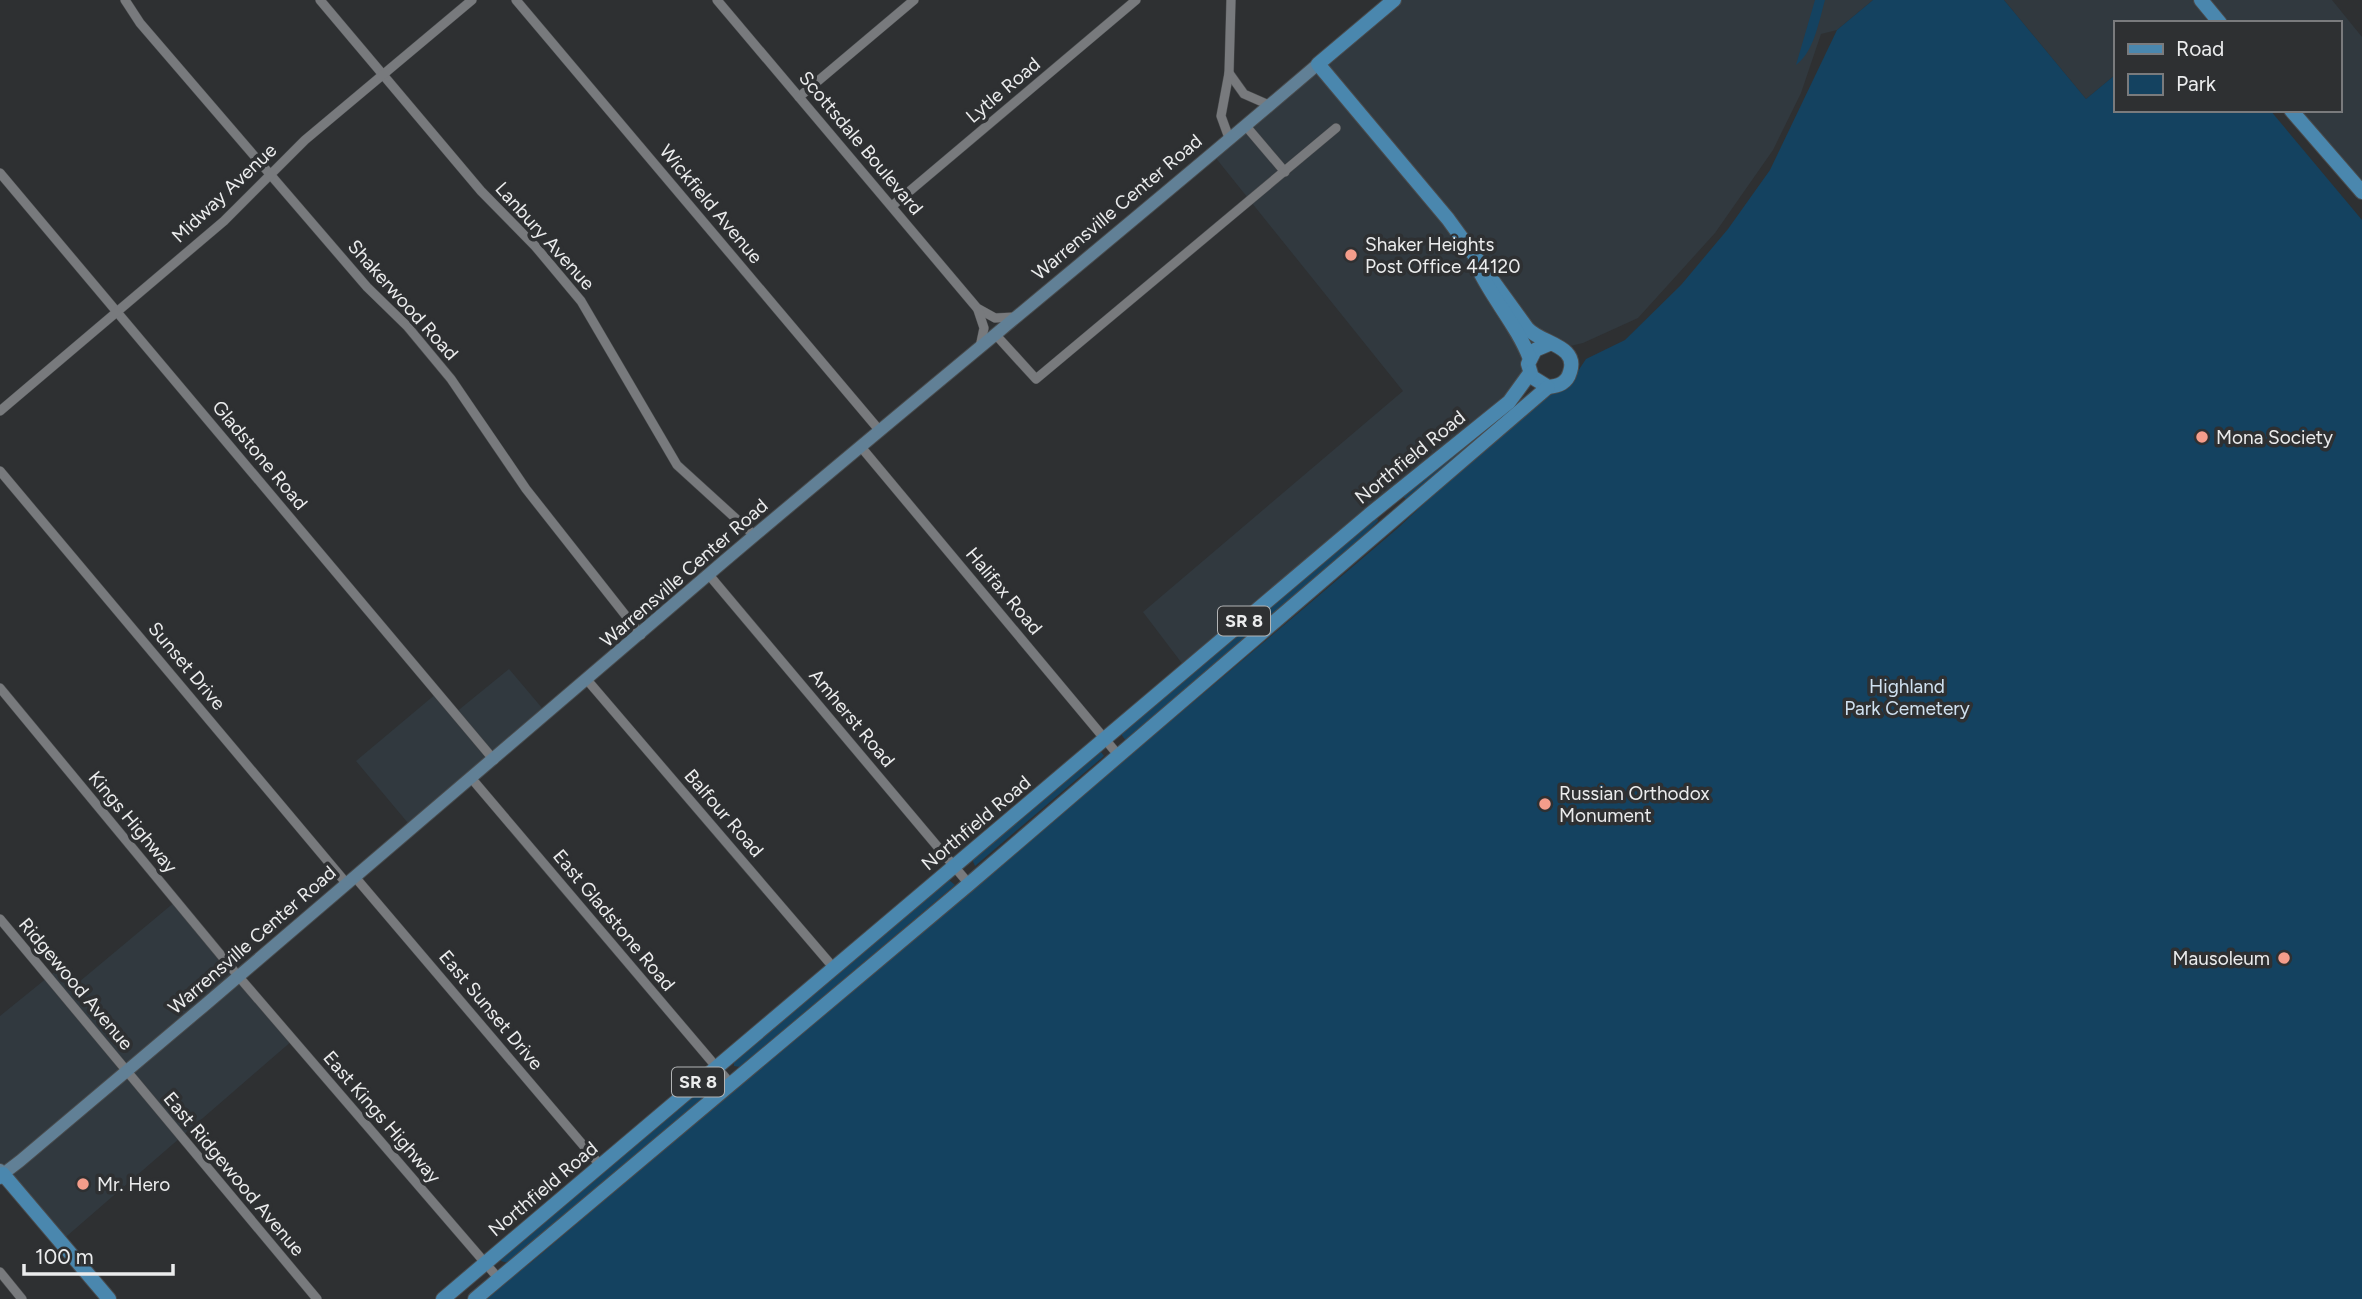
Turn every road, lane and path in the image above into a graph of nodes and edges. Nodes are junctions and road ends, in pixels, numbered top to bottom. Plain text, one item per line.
1 (125, 0) edge
2 (320, 0) edge
3 (472, 0) edge
4 (516, 0) edge
5 (718, 0) edge
6 (914, 0) edge
7 (1136, 0) edge
8 (1231, 0) edge
9 (1394, 0) edge
10 (2201, 0) edge
11 (2218, 21) edge
12 (1318, 64) junction
13 (1228, 73) junction
14 (383, 75) junction
15 (799, 97) junction
16 (1269, 105) junction
17 (2293, 112) edge
18 (1245, 125) junction
19 (1335, 128) dead end
20 (1229, 138) junction
21 (1285, 172) junction
22 (0, 173) edge
23 (271, 176) junction
24 (2362, 192) edge
25 (892, 206) junction
26 (1468, 247) junction
27 (977, 309) junction
28 (116, 311) junction
29 (1016, 316) junction
30 (995, 334) junction
31 (1549, 344) junction
32 (980, 347) junction
33 (1530, 366) junction
34 (1548, 387) junction
35 (0, 411) edge
36 (880, 431) junction
37 (862, 447) junction
38 (0, 471) edge
39 (755, 536) junction
40 (709, 575) junction
41 (641, 635) junction
42 (588, 681) junction
43 (0, 688) edge
44 (1105, 739) junction
45 (1119, 756) junction
46 (494, 760) junction
47 (471, 779) junction
48 (954, 866) junction
49 (351, 881) junction
50 (969, 884) junction
51 (0, 919) edge
52 (833, 967) junction
53 (239, 977) junction
54 (717, 1067) junction
55 (125, 1072) junction
56 (730, 1083) junction
57 (600, 1165) junction
58 (1, 1174) edge
59 (485, 1264) junction
60 (0, 1272) edge
61 (499, 1279) junction
62 (22, 1299) edge
63 (109, 1299) edge
64 (317, 1299) edge
65 (443, 1299) edge
66 (475, 1299) edge

1 - 23 street, Shakerwood Road
2 - 14 street, Lanbury Avenue
3 - 14 street, Midway Avenue
4 - 36 street, Wickfield Avenue
5 - 15 street, Scottsdale Boulevard
6 - 15 street
7 - 25 street, Lytle Road
8 - 13 street
9 - 12 main road, Warrensville Center Road
10 - 11 main road
12 - 16 main road, Warrensville Center Road
12 - 26 main road, SR 8
13 - 16 street
13 - 20 street
14 - 23 street, Midway Avenue
14 - 39 street, Lanbury Avenue
15 - 25 street, Scottsdale Boulevard
16 - 18 main road, Warrensville Center Road
17 - 24 main road
18 - 20 main road, Warrensville Center Road
18 - 21 street
19 - 21 street
20 - 29 main road, Warrensville Center Road
21 - 30 street
22 - 28 street, Gladstone Road
23 - 28 street, Midway Avenue
23 - 41 street, Shakerwood Road
25 - 27 street, Scottsdale Boulevard
26 - 31 main road, SR 8
26 - 33 main road, SR 8
27 - 29 street
27 - 32 street
28 - 35 street, Midway Avenue
28 - 46 street, Gladstone Road
29 - 30 main road, Warrensville Center Road
30 - 32 main road, Warrensville Center Road
31 - 33 main road
31 - 34 main road, SR 8
32 - 36 main road, Warrensville Center Road
33 - 34 main road
33 - 44 main road, Northfield Road / SR 8
34 - 45 main road, Northfield Road / SR 8
36 - 37 main road, Warrensville Center Road
37 - 39 main road, Warrensville Center Road
37 - 44 street, Halifax Road
38 - 49 street, Sunset Drive
39 - 40 main road, Warrensville Center Road
40 - 41 main road, Warrensville Center Road
40 - 48 street, Amherst Road
41 - 42 main road, Warrensville Center Road
42 - 46 main road, Warrensville Center Road
42 - 52 street, Balfour Road
43 - 53 street, Kings Highway
44 - 45 street, Halifax Road
44 - 48 main road, Northfield Road / SR 8
45 - 50 main road, Northfield Road / SR 8
46 - 47 main road, Warrensville Center Road
47 - 49 main road, Warrensville Center Road
47 - 54 street, East Gladstone Road
48 - 50 street, Amherst Road
48 - 52 main road, Northfield Road / SR 8
49 - 53 main road, Warrensville Center Road
49 - 57 street, East Sunset Drive
50 - 56 main road, Northfield Road / SR 8
51 - 55 street, Ridgewood Avenue
52 - 54 main road, Northfield Road / SR 8
53 - 55 main road, Warrensville Center Road
53 - 59 street, East Kings Highway
54 - 56 street, East Gladstone Road
54 - 57 main road, Northfield Road / SR 8
55 - 58 main road, Warrensville Center Road
55 - 64 street, East Ridgewood Avenue
56 - 61 main road, Northfield Road / SR 8
57 - 59 main road, Northfield Road / SR 8
58 - 63 main road
59 - 61 street, East Kings Highway
59 - 65 main road, Northfield Road / SR 8
60 - 62 street
61 - 66 main road, Northfield Road / SR 8

